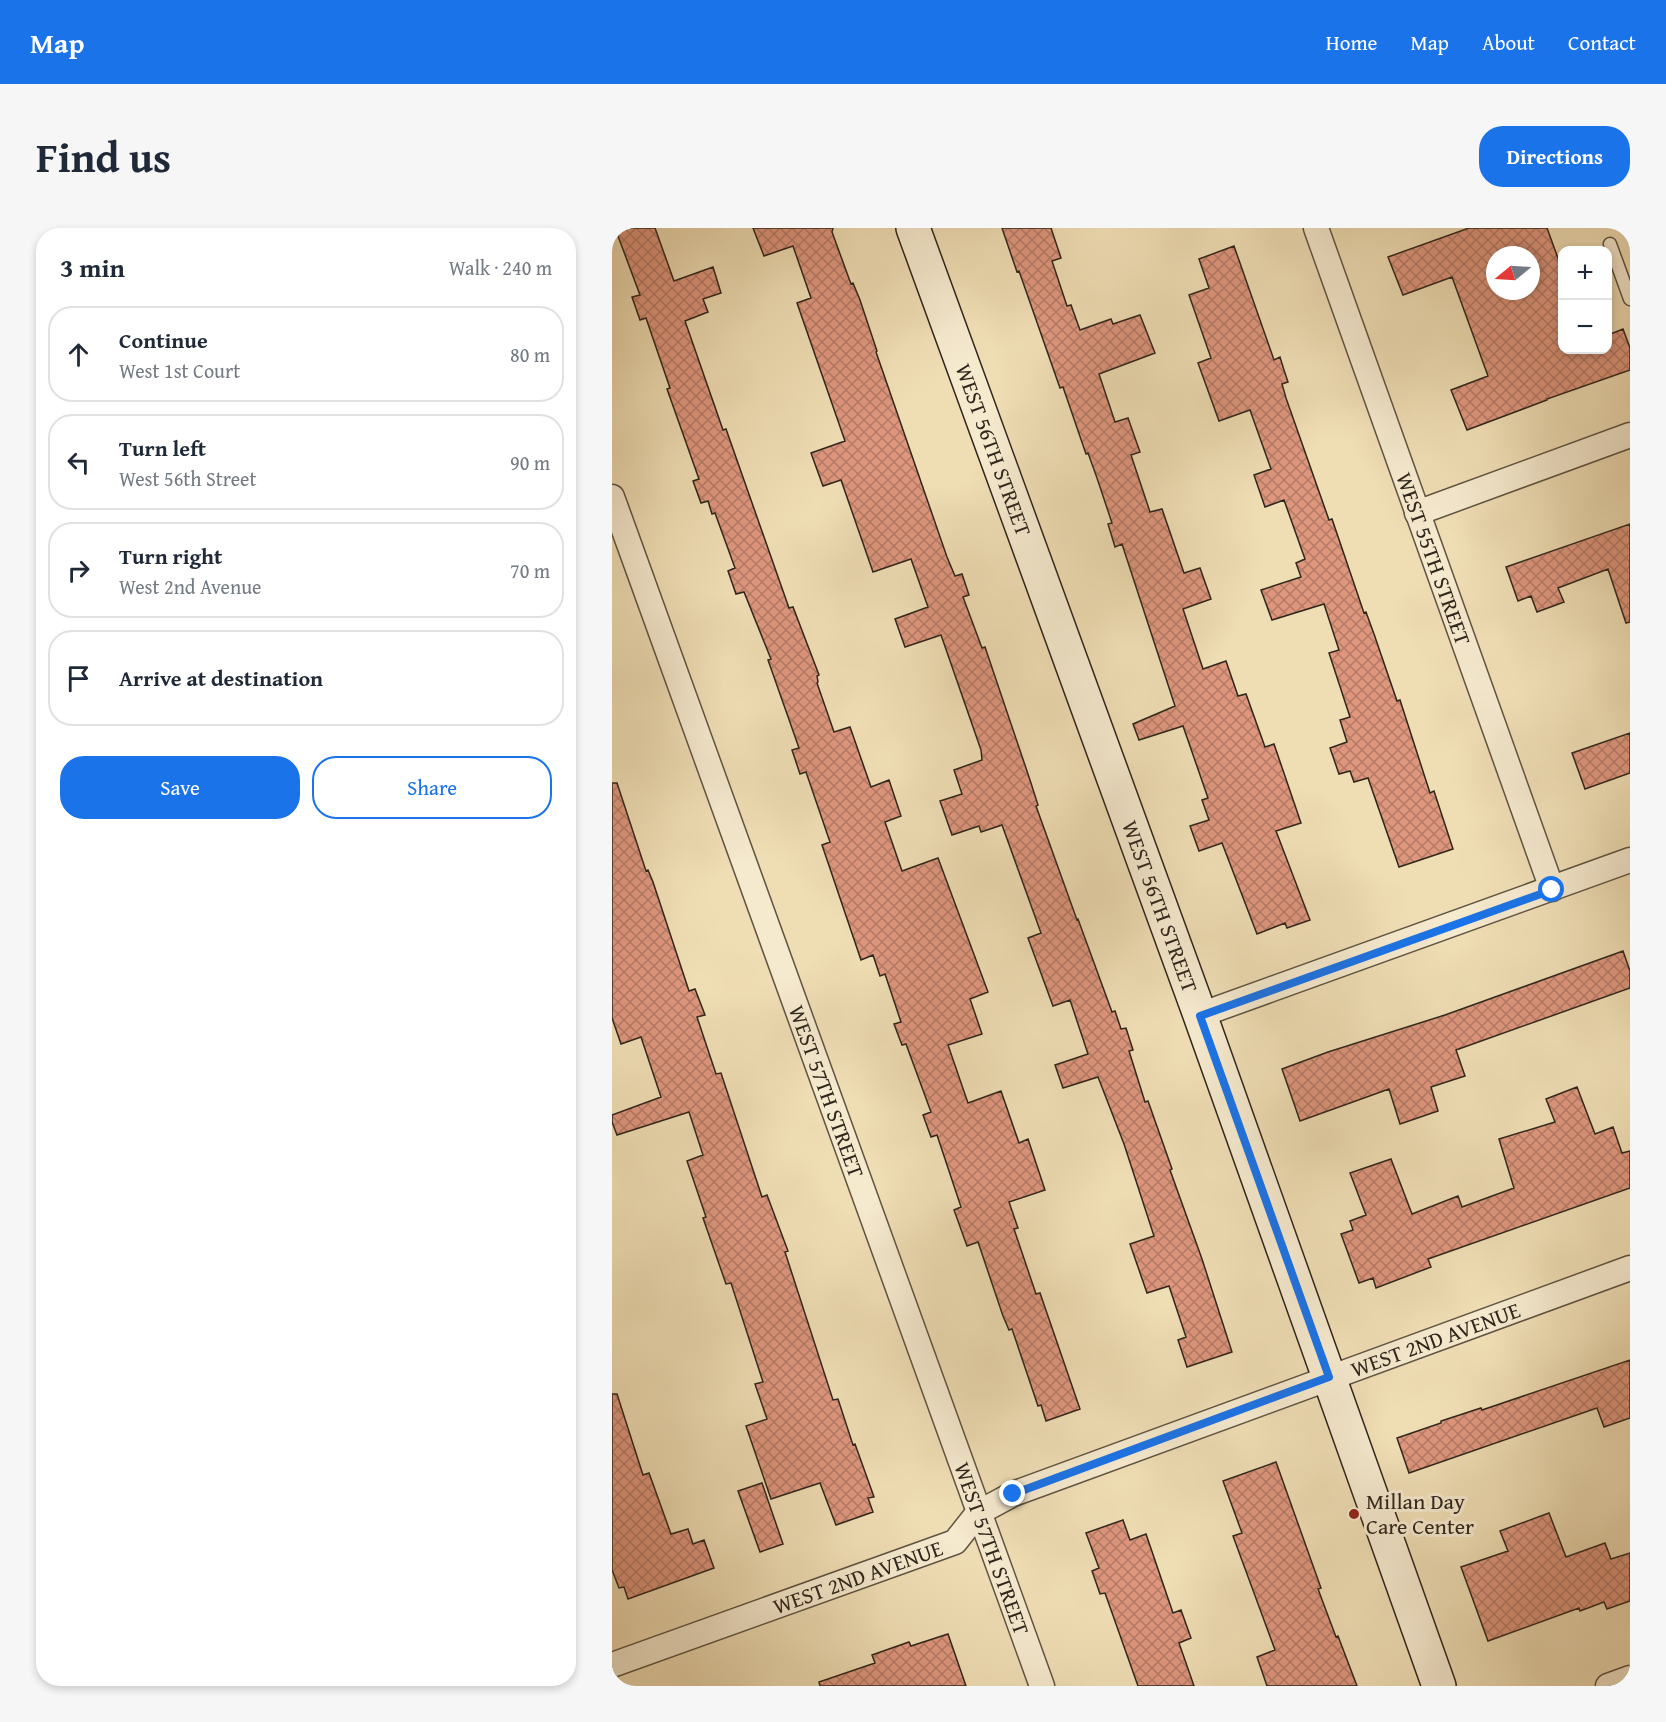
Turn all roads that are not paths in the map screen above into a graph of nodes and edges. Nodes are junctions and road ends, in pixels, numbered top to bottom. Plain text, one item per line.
1 (913, 228) edge
2 (1316, 228) edge
3 (1611, 244) dead end
4 (1630, 299) edge
5 (1630, 435) edge
6 (612, 496) edge
7 (1417, 513) junction
8 (1630, 860) edge
9 (1552, 890) junction
10 (1200, 1016) junction
11 (1630, 1268) edge
12 (1329, 1377) junction
13 (978, 1513) junction
14 (612, 1665) edge
15 (1630, 1678) edge
16 (1042, 1686) edge
17 (1439, 1686) edge
18 (1608, 1686) edge

1 - 10 street, WEST 56TH STREET
2 - 7 street, WEST 55TH STREET
3 - 4 lane
5 - 7 street
6 - 13 street, WEST 57TH STREET
7 - 9 street, WEST 55TH STREET
8 - 9 street
9 - 10 street
10 - 12 street, WEST 56TH STREET
11 - 12 street, WEST 2ND AVENUE
12 - 13 street, WEST 2ND AVENUE
12 - 17 street, WEST 56TH STREET
13 - 14 street, WEST 2ND AVENUE
13 - 16 street, WEST 57TH STREET
15 - 18 street

